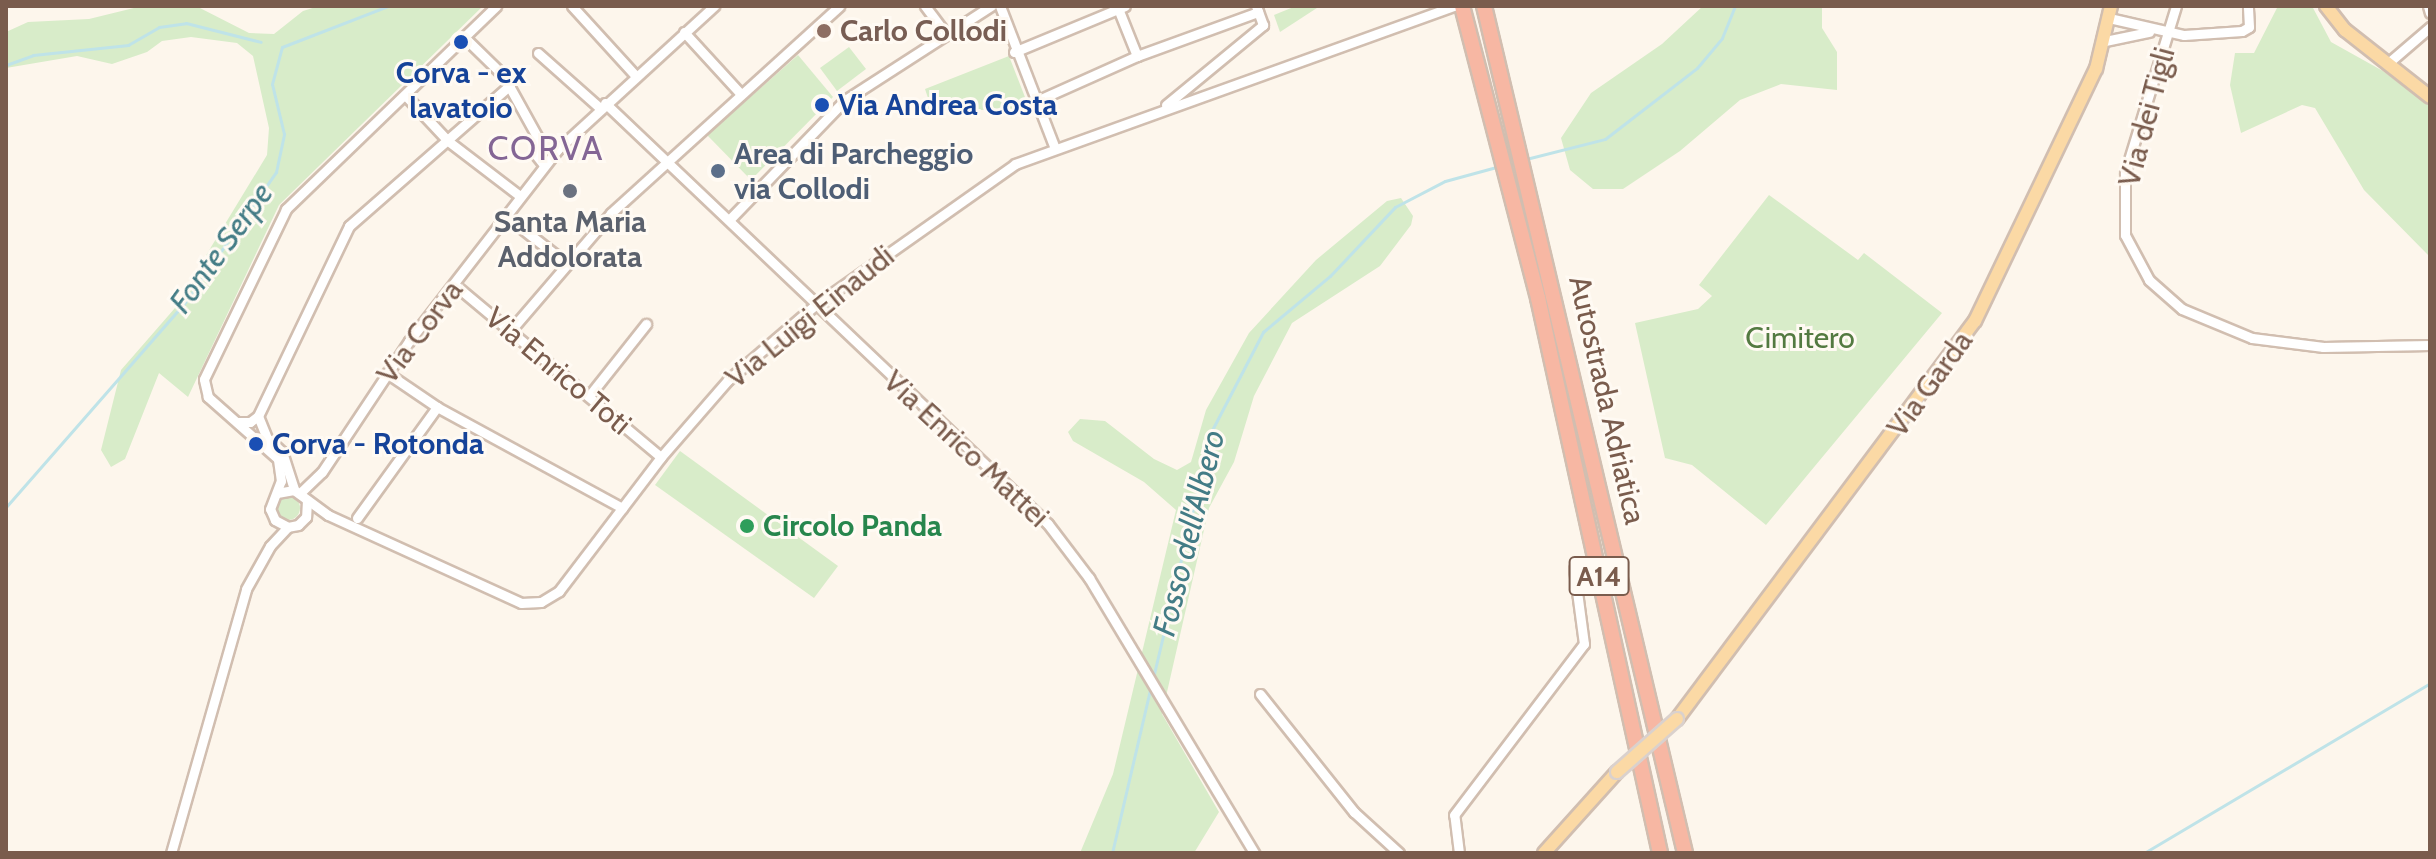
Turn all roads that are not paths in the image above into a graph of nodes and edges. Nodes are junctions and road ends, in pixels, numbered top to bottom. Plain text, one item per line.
1 (496, 6) edge
2 (572, 6) edge
3 (714, 6) edge
4 (839, 6) edge
5 (925, 6) edge
6 (991, 6) edge
7 (1000, 6) edge
8 (1453, 6) edge
9 (1462, 6) edge
10 (1484, 6) edge
11 (2176, 6) edge
12 (2248, 6) edge
13 (2326, 6) edge
14 (2428, 6) edge
15 (1120, 7) edge
16 (1257, 9) edge
17 (2110, 10) edge
18 (2430, 13) edge
19 (2430, 27) edge
20 (944, 31) junction
21 (2152, 31) junction
22 (684, 32) junction
23 (2170, 33) junction
24 (464, 37) junction
25 (2105, 41) junction
26 (1014, 52) junction
27 (538, 53) dead end
28 (1137, 56) junction
29 (2387, 64) junction
30 (635, 75) junction
31 (510, 85) junction
32 (739, 92) junction
33 (405, 95) junction
34 (2430, 97) edge
35 (1034, 102) junction
36 (603, 106) junction
37 (1164, 107) junction
38 (539, 140) junction
39 (448, 141) junction
40 (1054, 146) junction
41 (558, 149) junction
42 (667, 158) junction
43 (544, 165) junction
44 (520, 196) junction
45 (506, 216) junction
46 (729, 220) junction
47 (566, 263) junction
48 (455, 285) junction
49 (814, 306) junction
50 (646, 324) dead end
51 (510, 331) junction
52 (2430, 345) edge
53 (387, 373) junction
54 (589, 396) junction
55 (437, 407) junction
56 (258, 416) junction
57 (235, 421) junction
58 (661, 457) junction
59 (277, 493) junction
60 (300, 494) junction
61 (622, 508) junction
62 (328, 515) junction
63 (306, 517) junction
64 (357, 518) dead end
65 (275, 520) junction
66 (288, 527) junction
67 (270, 546) junction
68 (1574, 569) dead end
69 (1260, 694) dead end
70 (171, 853) edge
71 (1254, 853) edge
72 (1399, 853) edge
73 (1459, 853) edge
74 (1544, 853) edge
75 (1660, 853) edge
76 (1685, 853) edge

1 - 24 street
2 - 30 street
3 - 22 street, Via Corva
4 - 32 street
5 - 20 street
6 - 20 street
7 - 26 street
8 - 37 street, Via Luigi Einaudi
9 - 75 highway, Autostrada Adriatica / A14
10 - 76 highway, Autostrada Adriatica / A14
11 - 23 street, Via dei Tigli
12 - 23 street
13 - 29 main road
14 - 18 street
15 - 26 street
15 - 28 street
16 - 28 street
16 - 37 street, Via Luigi Einaudi
17 - 21 street
17 - 25 main road, Via Garda
19 - 29 street
20 - 46 street
21 - 23 street
21 - 25 street
22 - 30 street, Via Corva
22 - 32 street
23 - 52 street, Via dei Tigli
24 - 31 street
24 - 33 street
25 - 74 main road, Via Garda, bridge
26 - 35 street
27 - 36 street, Via Enrico Mattei
28 - 35 street
29 - 34 main road
30 - 36 street, Via Corva
31 - 38 street
31 - 39 street
32 - 42 street
33 - 39 street
33 - 57 street
35 - 40 street
36 - 41 street, Via Corva
36 - 42 street, Via Enrico Mattei
37 - 40 street, Via Luigi Einaudi
38 - 41 street
38 - 43 street
39 - 44 street
39 - 56 street
40 - 49 street, Via Luigi Einaudi
41 - 43 street, Via Corva
42 - 46 street, Via Enrico Mattei
42 - 47 street
43 - 44 street, Via Corva
44 - 45 street, Via Corva
45 - 47 street
45 - 48 street, Via Corva
46 - 49 street, Via Enrico Mattei
47 - 51 street
48 - 51 street, Via Enrico Toti
48 - 53 street, Via Corva
49 - 58 street, Via Luigi Einaudi
49 - 71 street, Via Enrico Mattei
50 - 54 street
51 - 54 street, Via Enrico Toti
53 - 55 street
53 - 60 street, Via Corva
54 - 58 street, Via Enrico Toti
55 - 61 street
55 - 64 street
56 - 57 street
56 - 60 street
57 - 59 street
58 - 61 street, Via Luigi Einaudi
59 - 60 street
59 - 65 street
60 - 62 street
60 - 63 street
61 - 62 street, Via Luigi Einaudi
62 - 63 street
63 - 66 street
65 - 66 street
65 - 67 street
66 - 67 street
67 - 70 street
68 - 73 street
69 - 72 street

